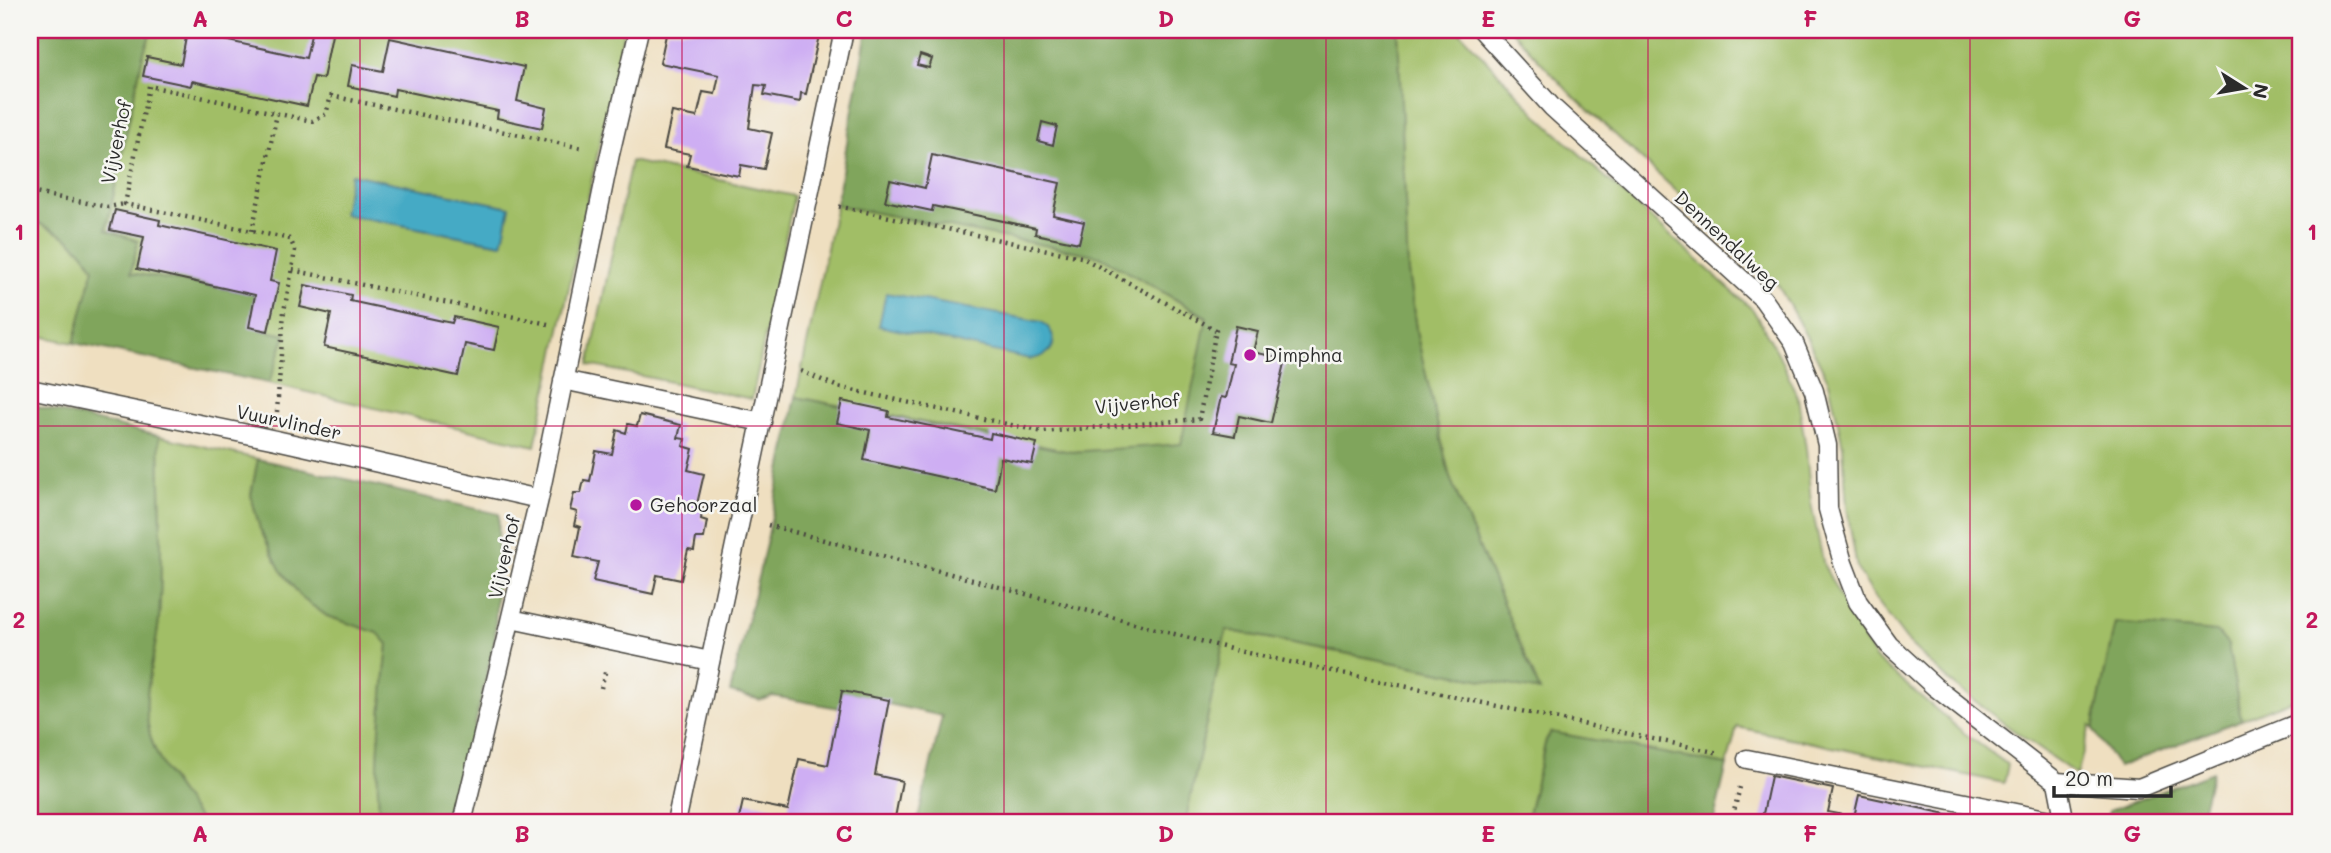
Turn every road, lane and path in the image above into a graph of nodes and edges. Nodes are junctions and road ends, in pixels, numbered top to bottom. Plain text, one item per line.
1 (639, 30) edge
2 (844, 30) edge
3 (1482, 30) edge
4 (277, 114) junction
5 (610, 154) junction
6 (808, 200) junction
7 (125, 204) junction
8 (30, 218) edge
9 (252, 231) junction
10 (292, 270) junction
11 (574, 330) junction
12 (775, 360) junction
13 (563, 380) junction
14 (30, 389) edge
15 (762, 422) junction
16 (276, 440) junction
17 (539, 499) junction
18 (742, 518) junction
19 (511, 619) junction
20 (710, 661) junction
21 (2301, 722) edge
22 (1747, 759) junction
23 (2057, 782) junction
24 (462, 823) edge
25 (676, 823) edge
26 (1731, 823) edge
27 (2065, 823) edge

1 - 5 lane, Vijverhof
2 - 6 lane
3 - 23 lane, Dennendalweg
4 - 5 path, Vijverhof
4 - 7 path, Vijverhof
4 - 9 path
5 - 11 lane, Vijverhof
6 - 12 lane
6 - 12 path, Vijverhof
7 - 8 path
7 - 9 path, Vijverhof
9 - 10 path, Vijverhof
10 - 11 path
10 - 16 path
11 - 13 lane, Vijverhof
12 - 15 lane
13 - 15 lane
13 - 17 lane, Vijverhof
14 - 16 lane, Vuurvlinder
15 - 18 lane
16 - 17 lane, Vuurvlinder
17 - 19 lane, Vijverhof
18 - 20 lane
18 - 22 path
19 - 20 lane, Vijverhof
19 - 24 lane, Vijverhof
20 - 25 lane
21 - 23 lane
22 - 26 path
22 - 27 lane
23 - 27 lane

